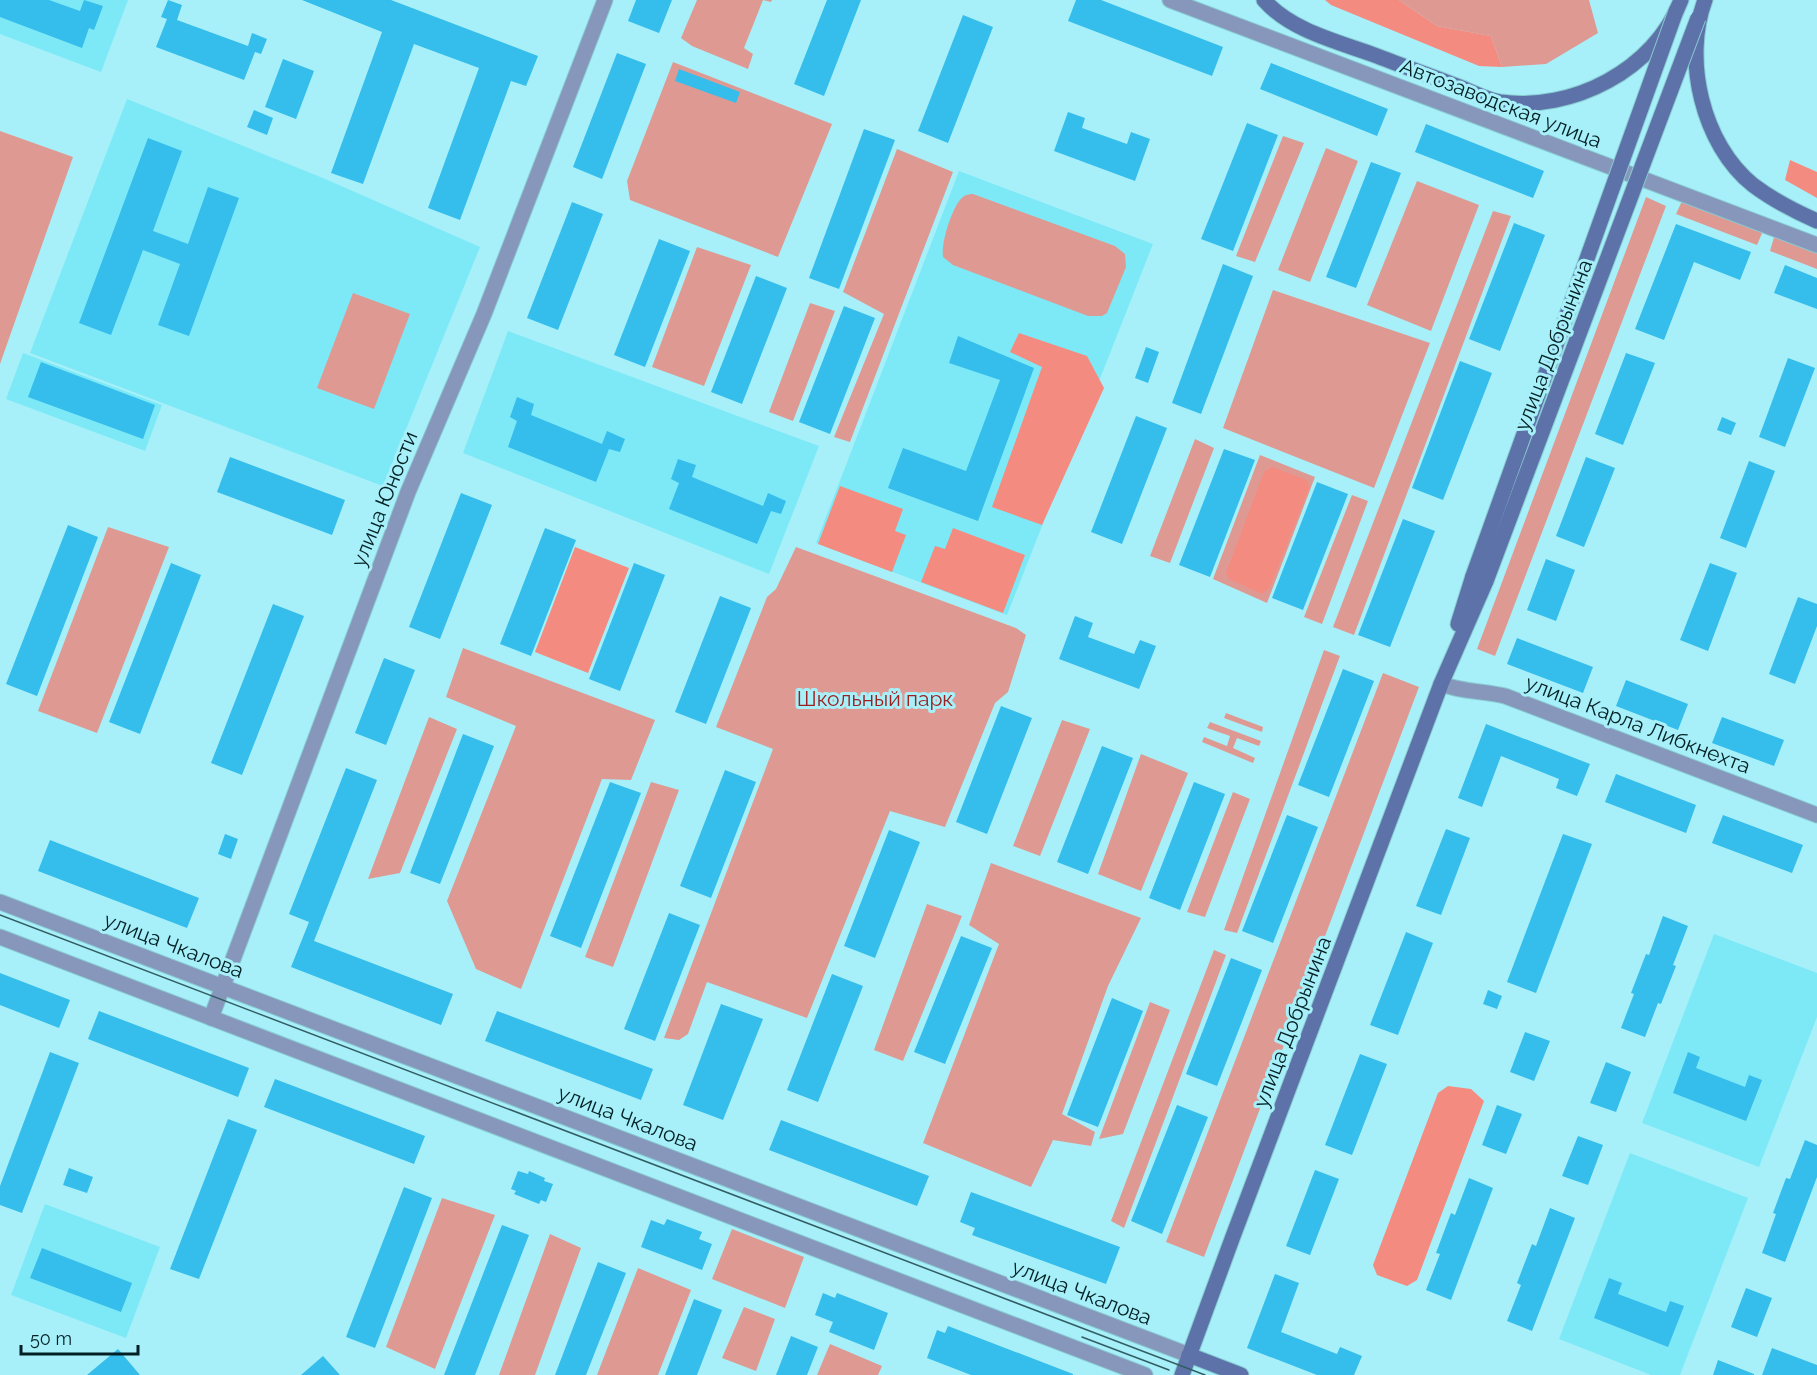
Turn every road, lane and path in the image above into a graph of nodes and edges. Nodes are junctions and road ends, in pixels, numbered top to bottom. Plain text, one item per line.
1 (605, 0) edge
2 (1170, 0) edge
3 (1264, 0) edge
4 (1705, 0) edge
5 (1679, 6) edge
6 (1698, 18) junction
7 (1817, 220) edge
8 (1817, 245) edge
9 (1479, 578) junction
10 (1441, 684) junction
11 (1817, 815) edge
12 (0, 902) edge
13 (0, 938) edge
14 (223, 986) junction
15 (211, 1018) junction
16 (1189, 1355) junction
17 (1145, 1375) edge
18 (1182, 1375) edge
19 (1240, 1375) edge

1 - 14 street, улица Юности
2 - 8 street, Автозаводская улица
3 - 5 main road, bridge
4 - 6 main road, улица Добрынина
5 - 9 main road, улица Добрынина, bridge
6 - 7 main road, bridge
6 - 9 main road, улица Добрынина, bridge
9 - 10 main road, улица Добрынина
10 - 11 street, улица Карла Либкнехта
10 - 16 main road, улица Добрынина
12 - 14 street, улица Чкалова
13 - 15 street
14 - 15 street, улица Юности
14 - 16 street, улица Чкалова
15 - 17 street
16 - 18 main road, улица Добрынина
16 - 19 main road, улица Чкалова

